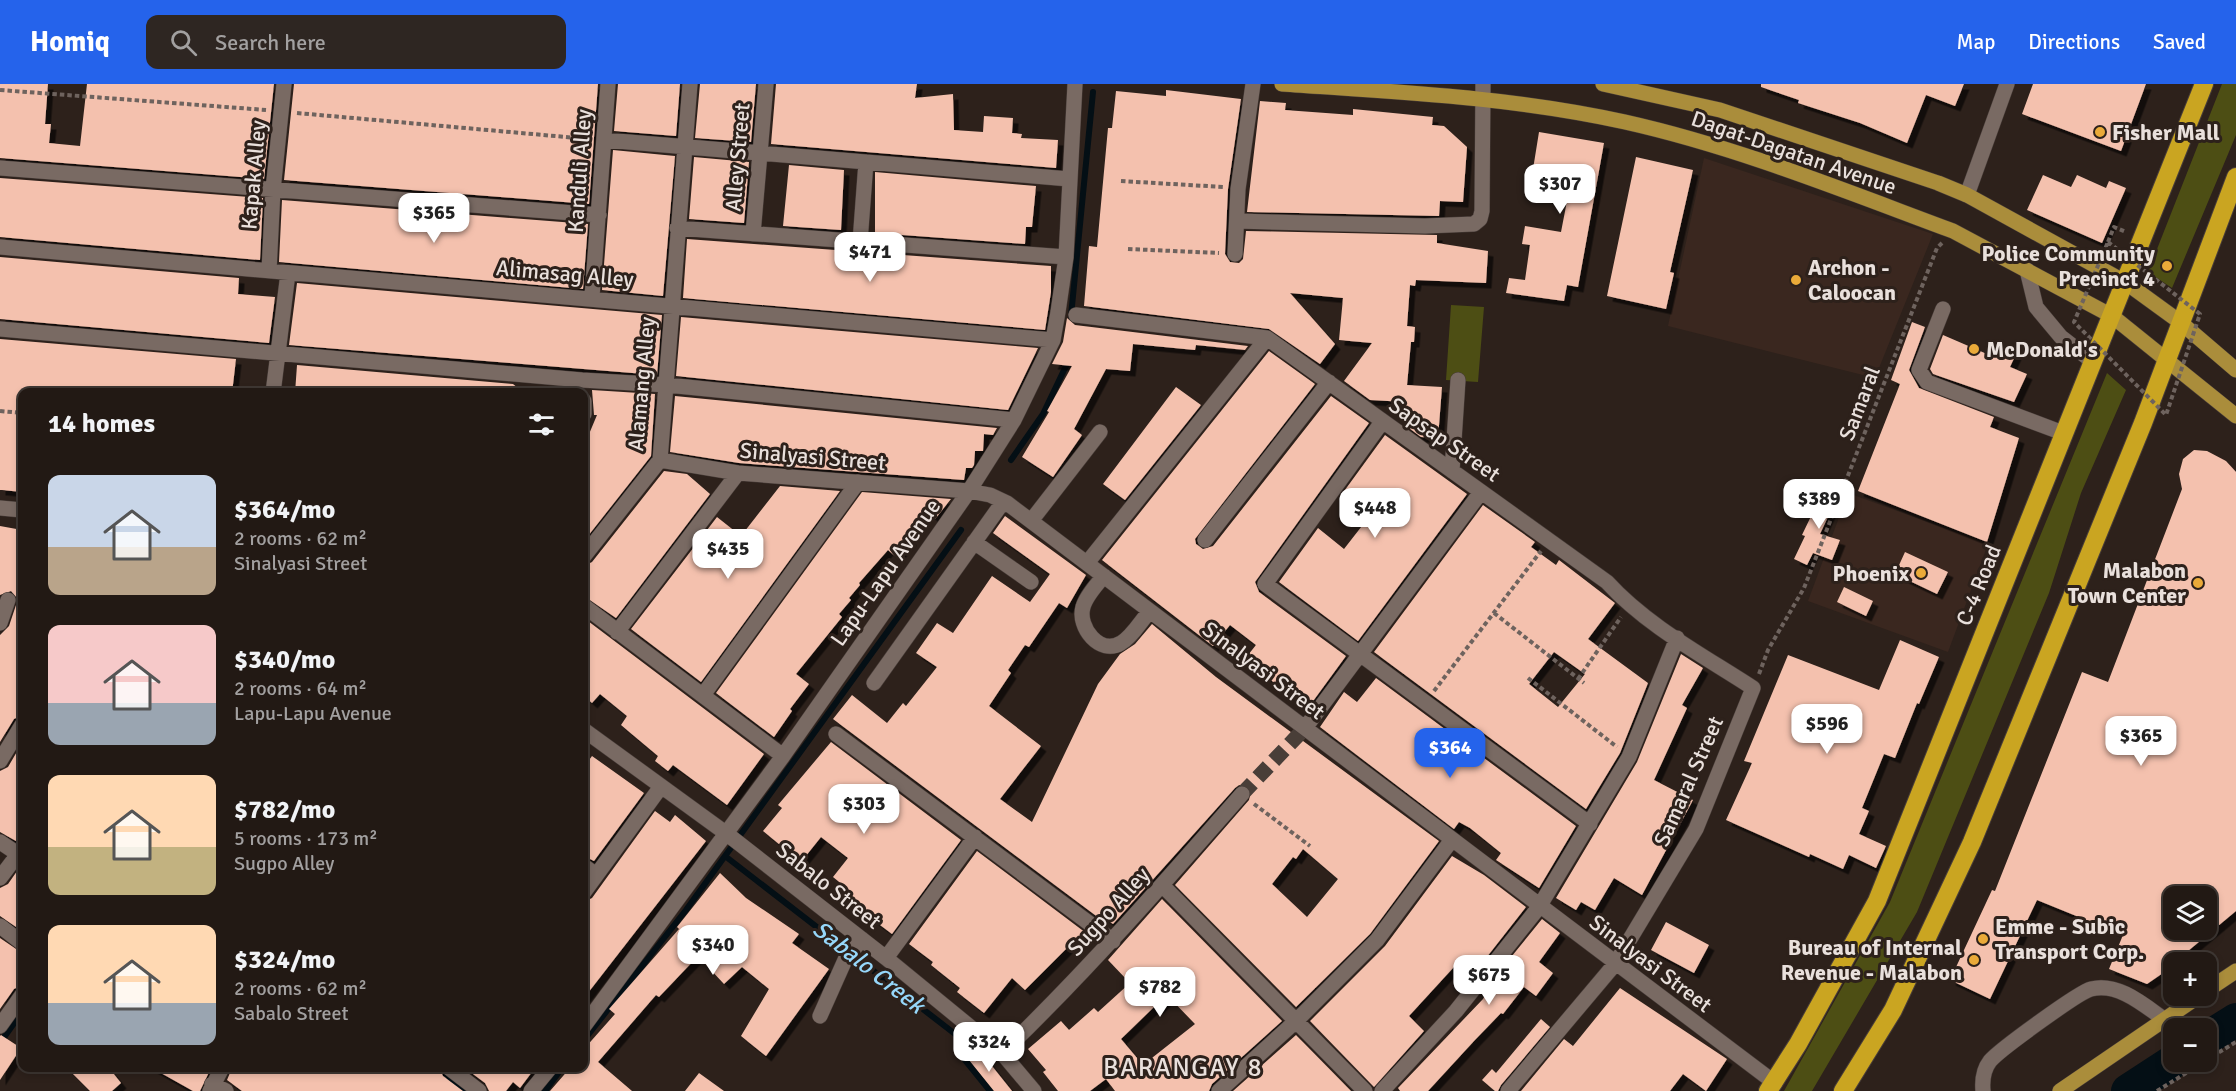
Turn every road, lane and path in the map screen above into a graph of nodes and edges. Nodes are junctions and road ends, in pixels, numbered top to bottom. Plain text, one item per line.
1 (284, 84) edge
2 (608, 84) edge
3 (690, 84) edge
4 (766, 84) edge
5 (1076, 84) edge
6 (1253, 84) edge
7 (1282, 84) edge
8 (1603, 84) edge
9 (2007, 84) edge
10 (2204, 84) edge
11 (0, 90) edge
12 (1482, 91) edge
13 (282, 111) junction
14 (605, 140) junction
15 (685, 149) junction
16 (758, 155) junction
17 (866, 162) junction
18 (0, 168) edge
19 (2236, 177) edge
20 (1069, 179) junction
21 (1121, 182) dead end
22 (1238, 189) junction
23 (273, 190) junction
24 (1967, 195) junction
25 (599, 215) junction
26 (1237, 220) junction
27 (2115, 227) dead end
28 (677, 228) junction
29 (1953, 231) junction
30 (753, 234) junction
31 (2108, 241) junction
32 (860, 242) junction
33 (0, 248) edge
34 (1128, 249) dead end
35 (1235, 254) joint
36 (1066, 257) junction
37 (2027, 270) junction
38 (269, 271) junction
39 (288, 273) junction
40 (2125, 282) junction
41 (592, 297) junction
42 (671, 305) junction
43 (1944, 309) dead end
44 (1076, 315) dead end
45 (2112, 316) junction
46 (2180, 322) junction
47 (0, 329) edge
48 (1267, 338) junction
49 (1053, 340) junction
50 (278, 352) junction
51 (2166, 358) junction
52 (2092, 361) junction
53 (2236, 370) edge
54 (1458, 380) dead end
55 (1329, 382) junction
56 (667, 385) junction
57 (582, 386) edge
58 (274, 388) edge
59 (0, 411) edge
60 (18, 413) edge
61 (2236, 416) edge
62 (1014, 420) junction
63 (1382, 422) junction
64 (1100, 432) dead end
65 (2063, 433) junction
66 (660, 460) junction
67 (1452, 471) junction
68 (738, 473) junction
69 (858, 482) junction
70 (969, 491) junction
71 (1481, 492) junction
72 (1003, 502) junction
73 (0, 508) edge
74 (18, 510) edge
75 (1031, 521) junction
76 (1205, 540) dead end
77 (1549, 540) junction
78 (974, 542) junction
79 (588, 550) edge
80 (1088, 563) junction
81 (1104, 576) junction
82 (1031, 582) dead end
83 (10, 601) edge
84 (1630, 604) junction
85 (588, 609) edge
86 (1149, 612) junction
87 (1494, 613) junction
88 (0, 623) edge
89 (617, 632) junction
90 (1677, 638) junction
91 (1361, 656) junction
92 (1528, 678) dead end
93 (1578, 679) junction
94 (874, 683) dead end
95 (1584, 683) dead end
96 (1753, 687) junction
97 (703, 695) junction
98 (1426, 703) junction
99 (1305, 728) junction
100 (18, 732) edge
101 (588, 733) edge
102 (836, 734) dead end
103 (783, 756) junction
104 (1629, 757) junction
105 (0, 761) edge
106 (660, 788) junction
107 (1241, 794) joint
108 (1590, 824) junction
109 (727, 834) junction
110 (975, 837) junction
111 (1451, 841) junction
112 (0, 842) edge
113 (1311, 846) dead end
114 (18, 851) edge
115 (18, 855) edge
116 (590, 871) edge
117 (0, 878) edge
118 (1163, 886) junction
119 (1539, 907) junction
120 (0, 926) edge
121 (862, 939) junction
122 (18, 940) edge
123 (1113, 941) junction
124 (886, 958) junction
125 (1615, 964) junction
126 (2236, 970) edge
127 (2217, 983) edge
128 (18, 1001) edge
129 (2185, 1006) edge
130 (820, 1016) dead end
131 (2168, 1018) edge
132 (2163, 1019) edge
133 (588, 1021) edge
134 (2163, 1021) edge
135 (1296, 1022) junction
136 (0, 1026) edge
137 (2236, 1042) edge
138 (1002, 1053) junction
139 (2217, 1054) edge
140 (221, 1072) edge
141 (454, 1072) edge
142 (547, 1072) edge
143 (2187, 1072) edge
144 (1772, 1087) edge
145 (216, 1089) edge
146 (479, 1091) edge
147 (531, 1091) edge
148 (1034, 1091) edge
149 (1219, 1091) edge
150 (1365, 1091) edge
151 (1383, 1091) edge
152 (1508, 1091) edge
153 (1843, 1091) edge
154 (1983, 1091) edge
155 (2060, 1091) edge
156 (2157, 1091) edge

1 - 13 street, Kapak Alley
2 - 14 street, Kanduli Alley
3 - 15 street, Alamang Alley
4 - 16 street, Alley Street
5 - 20 street, Lapu-Lapu Avenue
6 - 22 street
7 - 12 main road, Dagat-Dagatan Avenue
8 - 24 main road, Dagat-Dagatan Avenue
9 - 24 street
10 - 40 highway, C-4 Road
11 - 13 path
12 - 26 street
12 - 29 main road, Dagat-Dagatan Avenue
13 - 14 path
13 - 23 street, Kapak Alley
14 - 15 street
14 - 25 street, Kanduli Alley
15 - 16 street
15 - 28 street, Alamang Alley
16 - 17 street
16 - 30 street, Alley Street
17 - 20 street
17 - 32 street
18 - 23 street
19 - 46 highway
20 - 36 street, Lapu-Lapu Avenue
21 - 22 path
22 - 26 street
23 - 25 street
23 - 38 street, Kapak Alley
24 - 40 main road, Dagat-Dagatan Avenue
25 - 41 street, Kanduli Alley
26 - 35 street
27 - 31 path
28 - 30 street
28 - 42 street, Alamang Alley
29 - 37 main road, Dagat-Dagatan Avenue
29 - 96 path, Samaral
30 - 32 street
31 - 31 path, bridge
32 - 36 street
33 - 38 street, Alimasag Alley
34 - 35 path
36 - 49 street, Lapu-Lapu Avenue
37 - 45 main road, Dagat-Dagatan Avenue
37 - 52 street
38 - 39 street, Alimasag Alley
39 - 41 street, Alimasag Alley
39 - 50 street
40 - 45 highway, C-4 Road
40 - 46 main road, Dagat-Dagatan Avenue
41 - 42 street, Alimasag Alley
42 - 49 street, Alimasag Alley
42 - 56 street, Alamang Alley
43 - 65 street
44 - 48 street, Sapsap Street
45 - 51 main road, Dagat-Dagatan Avenue
45 - 52 highway, C-4 Road
46 - 51 highway
46 - 53 main road, Dagat-Dagatan Avenue
47 - 50 street
48 - 55 street, Sapsap Street
48 - 80 street
49 - 62 street, Lapu-Lapu Avenue
50 - 57 street
50 - 58 street
51 - 61 main road, Dagat-Dagatan Avenue
51 - 153 highway
52 - 65 highway, C-4 Road
54 - 67 street
55 - 63 street, Sapsap Street
55 - 76 street
56 - 57 street
56 - 62 street
56 - 66 street, Alamang Alley
59 - 60 path
62 - 70 street, Lapu-Lapu Avenue
63 - 67 street, Sapsap Street
63 - 91 street
64 - 75 street
65 - 144 highway, C-4 Road
66 - 68 street, Sinalyasi Street
66 - 79 street, Alamang Alley
67 - 71 street, Sapsap Street
68 - 69 street, Sinalyasi Street
68 - 89 street
69 - 70 street, Sinalyasi Street
69 - 97 street
70 - 72 street, Sinalyasi Street
70 - 103 street, Lapu-Lapu Avenue
71 - 77 street, Sapsap Street
71 - 91 street
72 - 75 street, Sinalyasi Street
72 - 78 street
73 - 74 street
75 - 80 street, Sinalyasi Street
77 - 84 street, Sapsap Street
77 - 87 path
78 - 82 street
78 - 94 street
80 - 81 street, Sinalyasi Street
81 - 86 street, Sinalyasi Street
81 - 86 street
83 - 88 street
84 - 90 street, Sapsap Street
84 - 93 path
85 - 89 street
86 - 99 street, Sinalyasi Street
87 - 93 path
87 - 98 path
89 - 97 street
90 - 96 street, Sapsap Street
90 - 104 street
91 - 98 street
91 - 99 street
92 - 104 path
93 - 95 path
96 - 125 street, Samaral Street
97 - 103 street
98 - 108 street
99 - 111 street, Sinalyasi Street
100 - 105 street
101 - 106 street, Sabalo Street
102 - 110 street
103 - 109 street, Lapu-Lapu Avenue
104 - 108 street
106 - 109 street, Sabalo Street
106 - 116 street
107 - 113 path
107 - 118 street, Sugpo Alley
108 - 119 street
109 - 121 street, Sabalo Street
109 - 133 street, Lapu-Lapu Avenue
110 - 123 street
110 - 124 street
111 - 119 street, Sinalyasi Street
111 - 135 street
112 - 114 street
115 - 117 street
118 - 123 street, Sugpo Alley
118 - 135 street
119 - 125 street, Sinalyasi Street
119 - 151 street
120 - 122 street
121 - 124 street, Sabalo Street
121 - 130 street
123 - 138 street, Sugpo Alley
124 - 138 street, Sabalo Street
125 - 144 street, Sinalyasi Street
125 - 152 street, Samaral Street
126 - 127 main road
128 - 136 street
129 - 131 main road
132 - 154 street
134 - 155 main road
135 - 149 street
135 - 150 street
137 - 139 path
138 - 148 street, Sabalo Street
140 - 145 street
141 - 146 street
142 - 147 street
143 - 156 path

